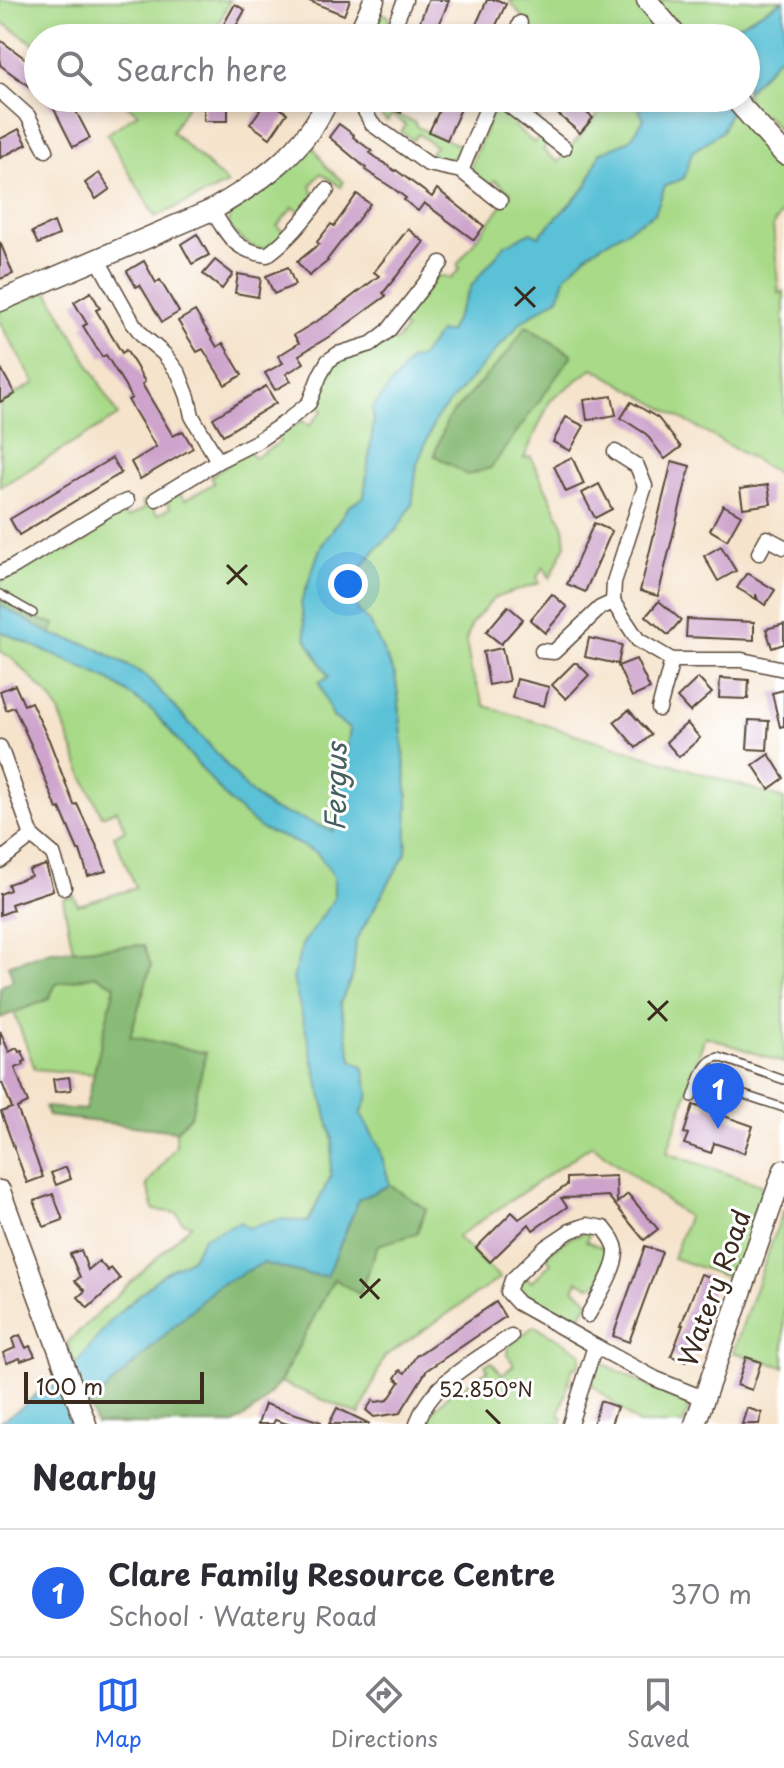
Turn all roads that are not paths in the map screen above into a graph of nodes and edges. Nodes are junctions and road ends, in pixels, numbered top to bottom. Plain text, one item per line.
1 (647, 0) edge
2 (373, 1) edge
3 (403, 6) edge
4 (363, 24) edge
5 (667, 24) edge
6 (1, 93) edge
7 (321, 112) edge
8 (365, 112) edge
9 (485, 112) edge
10 (517, 112) edge
11 (748, 112) edge
12 (564, 148) dead end
13 (46, 150) dead end
14 (784, 154) edge
15 (461, 171) junction
16 (327, 190) dead end
17 (500, 201) dead end
18 (212, 210) junction
19 (98, 260) junction
20 (441, 263) dead end
21 (0, 301) edge
22 (615, 452) dead end
23 (218, 461) junction
24 (156, 499) dead end
25 (127, 501) dead end
26 (784, 547) edge
27 (759, 553) dead end
28 (0, 573) edge
29 (0, 594) edge
30 (613, 602) junction
31 (33, 613) dead end
32 (542, 651) dead end
33 (672, 660) junction
34 (784, 669) edge
35 (659, 709) dead end
36 (0, 747) edge
37 (32, 836) junction
38 (0, 861) edge
39 (64, 887) dead end
40 (699, 1080) junction
41 (784, 1080) edge
42 (692, 1098) dead end
43 (784, 1108) edge
44 (784, 1170) edge
45 (2, 1201) edge
46 (582, 1288) dead end
47 (598, 1296) junction
48 (588, 1315) dead end
49 (511, 1336) dead end
50 (595, 1346) junction
51 (494, 1349) junction
52 (505, 1362) dead end
53 (703, 1398) junction
54 (86, 1424) edge
55 (417, 1424) edge
56 (570, 1424) edge
57 (695, 1424) edge

1 - 5 street
2 - 3 street
2 - 4 street
6 - 13 street
7 - 18 street
8 - 15 street
9 - 15 street
10 - 12 street
11 - 14 street
15 - 17 street
16 - 18 street
18 - 19 street
19 - 21 street
19 - 23 street
20 - 23 street
22 - 30 street
23 - 24 street
25 - 28 street
26 - 27 street
29 - 31 lane
30 - 32 street
30 - 33 street
33 - 34 street
33 - 35 street
36 - 37 street
37 - 38 street
37 - 39 street
40 - 41 lane
40 - 42 lane
40 - 43 lane
44 - 53 street, Watery Road
45 - 54 street
46 - 47 street
47 - 48 street
47 - 50 street
49 - 51 street
50 - 53 street
50 - 56 street
51 - 52 street
51 - 55 street
53 - 57 street, Watery Road

